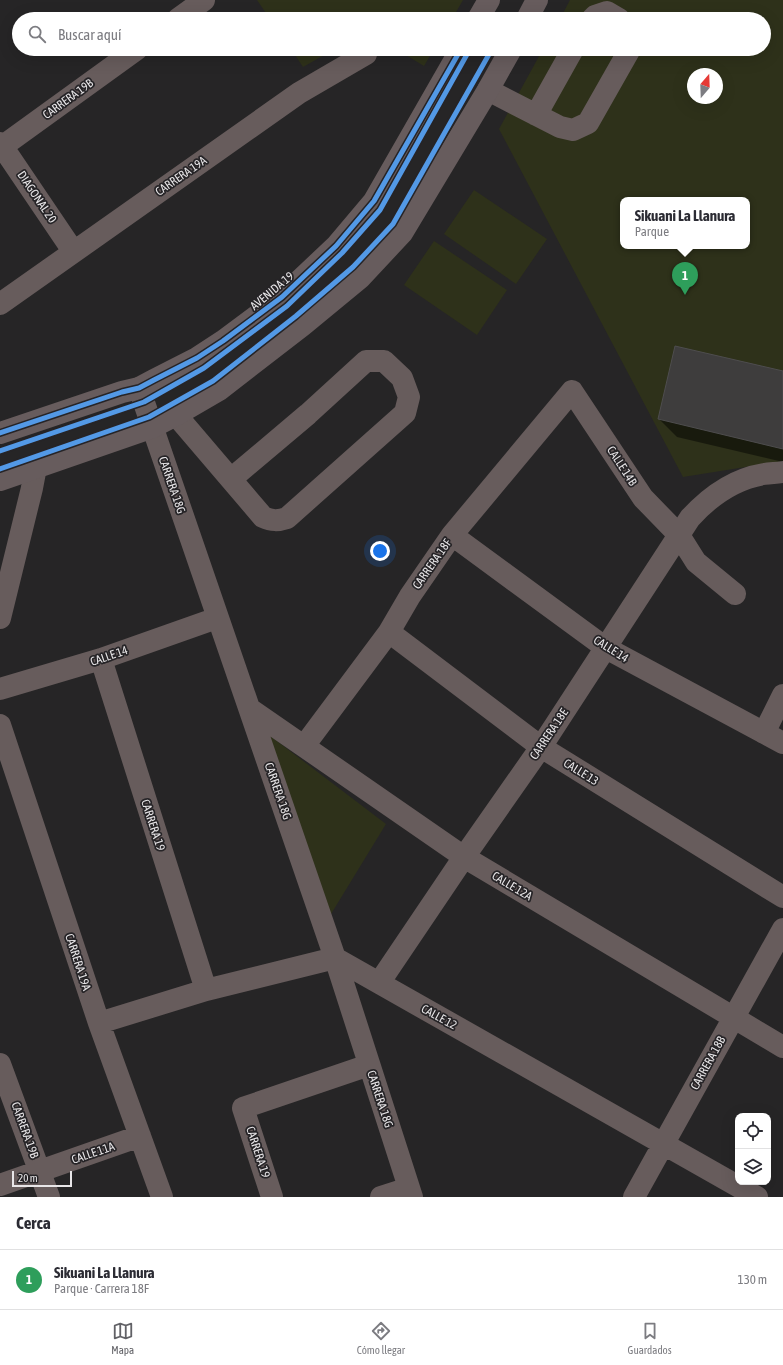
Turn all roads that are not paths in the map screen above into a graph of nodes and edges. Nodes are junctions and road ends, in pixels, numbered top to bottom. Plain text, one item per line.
1 (204, 0) edge
2 (489, 0) edge
3 (537, 0) edge
4 (188, 12) edge
5 (482, 12) edge
6 (531, 12) edge
7 (127, 56) edge
8 (363, 56) edge
9 (457, 56) edge
10 (507, 56) edge
11 (569, 56) edge
12 (626, 56) edge
13 (488, 90) junction
14 (536, 115) junction
15 (1, 146) edge
16 (73, 251) junction
17 (0, 304) edge
18 (139, 388) junction
19 (572, 391) joint
20 (176, 415) junction
21 (152, 426) junction
22 (0, 433) edge
23 (36, 467) junction
24 (783, 472) edge
25 (231, 479) junction
26 (0, 480) edge
27 (452, 535) junction
28 (679, 535) junction
29 (734, 594) dead end
30 (0, 618) edge
31 (217, 618) junction
32 (389, 632) junction
33 (606, 648) junction
34 (101, 659) junction
35 (0, 689) edge
36 (783, 695) edge
37 (250, 709) junction
38 (0, 725) edge
39 (764, 733) junction
40 (783, 743) edge
41 (304, 746) junction
42 (542, 747) junction
43 (464, 857) junction
44 (783, 897) edge
45 (783, 929) edge
46 (335, 958) junction
47 (379, 983) junction
48 (206, 990) junction
49 (733, 1018) junction
50 (99, 1023) junction
51 (783, 1048) edge
52 (0, 1064) edge
53 (369, 1065) junction
54 (140, 1136) junction
55 (663, 1144) junction
56 (40, 1171) junction
57 (0, 1185) edge
58 (410, 1193) edge
59 (49, 1197) edge
60 (162, 1197) edge
61 (272, 1197) edge
62 (381, 1197) edge
63 (634, 1197) edge
64 (757, 1197) edge

1 - 4 street
2 - 5 main road
3 - 6 main road
7 - 15 street, CARRERA 19B
8 - 16 street, CARRERA 19A
9 - 18 main road, AVENIDA 19
10 - 13 main road
11 - 14 street
12 - 14 street
13 - 14 street
13 - 20 main road
15 - 16 street, DIAGONAL 20
16 - 17 street, CARRERA 19A
18 - 21 street, CARRERA 18G
18 - 22 main road, AVENIDA 19
19 - 27 street, CARRERA 18F
19 - 28 street, CALLE 14B
20 - 21 main road
20 - 25 street
21 - 23 main road
21 - 31 street, CARRERA 18G
23 - 26 main road
23 - 30 street
24 - 28 street, CARRERA 18E
25 - 25 street
27 - 32 street, CARRERA 18F
27 - 33 street, CALLE 14
28 - 29 street, CALLE 14B
28 - 33 street, CARRERA 18E
31 - 34 street, CALLE 14
31 - 37 street, CARRERA 18G
32 - 41 street, CARRERA 18F
32 - 42 street, CALLE 13
33 - 39 street, CALLE 14
33 - 42 street, CARRERA 18E
34 - 35 street, CALLE 14
34 - 48 street, CARRERA 19
36 - 39 street
37 - 41 street, CALLE 12A
37 - 46 street, CARRERA 18G
38 - 50 street, CARRERA 19A
39 - 40 street, CALLE 14
41 - 43 street, CALLE 12A
42 - 43 street, CARRERA 18E
42 - 44 street, CALLE 13
43 - 47 street, CARRERA 18E
43 - 49 street, CALLE 12A
45 - 49 street, CARRERA 18B
46 - 47 street, CALLE 12
46 - 48 street
46 - 53 street, CARRERA 18G
47 - 55 street, CALLE 12
48 - 50 street
49 - 51 street, CALLE 12A
49 - 55 street, CARRERA 18B
50 - 54 street, CARRERA 19A
52 - 56 street, CARRERA 19B
53 - 58 street, CARRERA 18G
53 - 61 street, CARRERA 19
54 - 56 street, CALLE 11A
54 - 60 street, CARRERA 19A
55 - 63 street, CARRERA 18B
55 - 64 street, CALLE 12
56 - 57 street, CALLE 11A
56 - 59 street, CARRERA 19B
58 - 62 street

